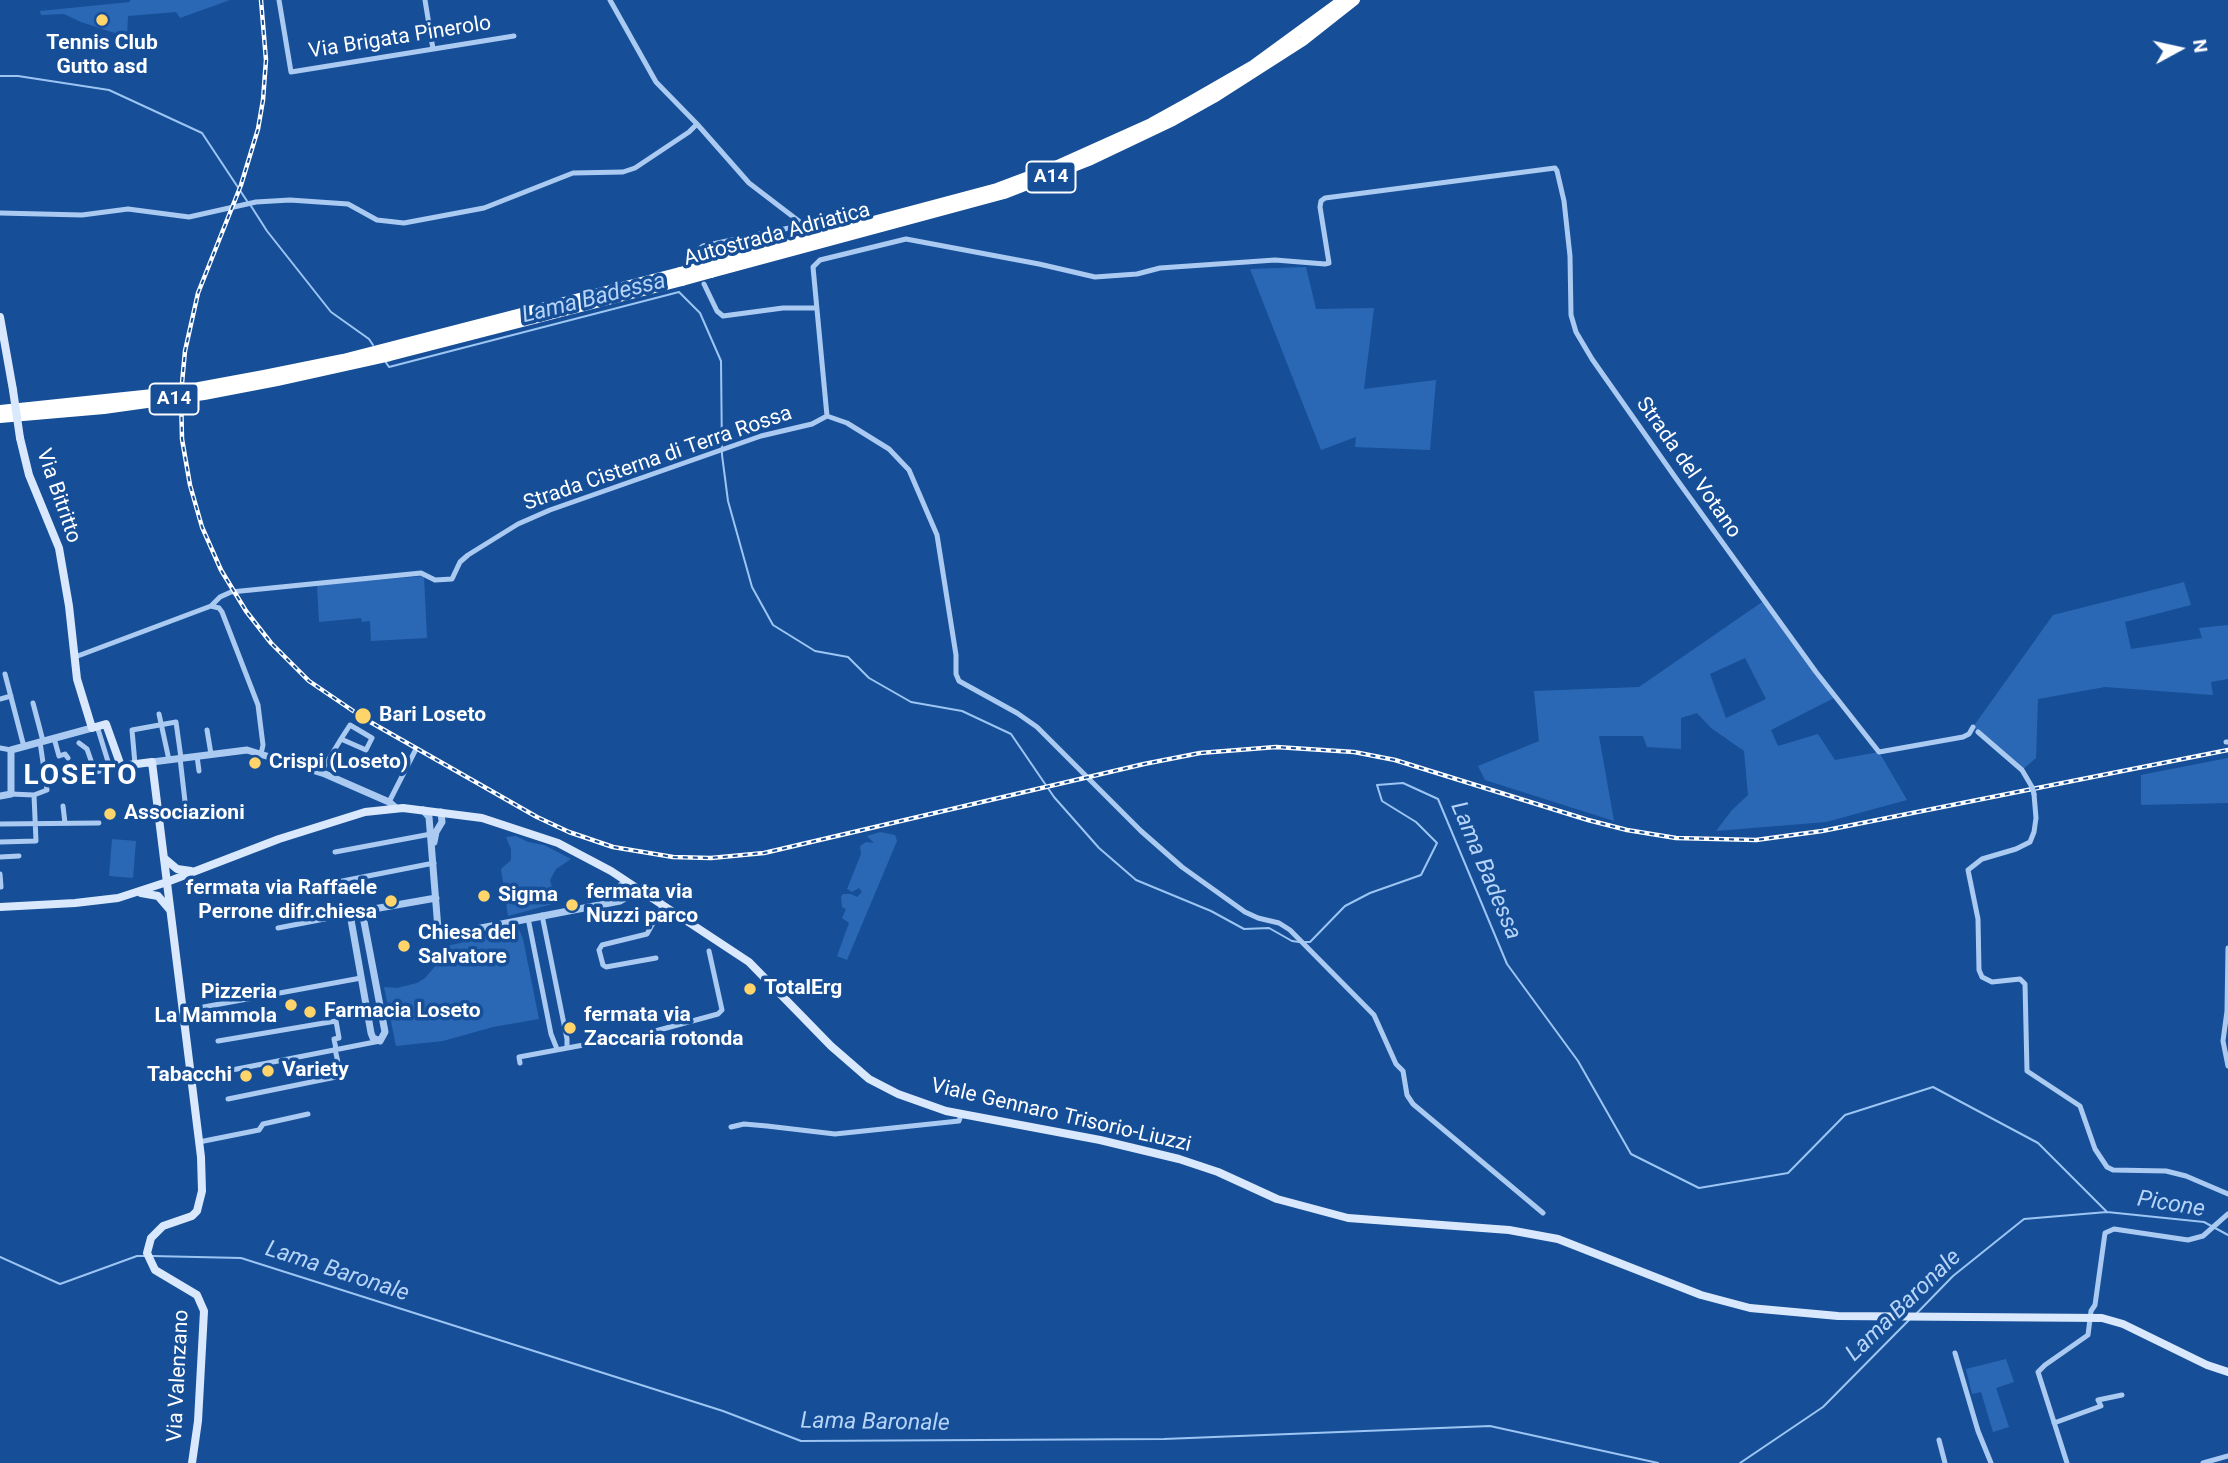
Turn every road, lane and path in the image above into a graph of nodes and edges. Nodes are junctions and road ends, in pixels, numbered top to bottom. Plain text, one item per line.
1 (279, 0) edge
2 (425, 0) edge
3 (610, 0) edge
4 (1342, 0) edge
5 (1355, 0) edge
6 (514, 36) dead end
7 (433, 49) junction
8 (697, 124) junction
9 (0, 213) edge
10 (697, 257) dead end
11 (710, 269) junction
12 (704, 284) dead end
13 (816, 308) junction
14 (0, 317) edge
15 (344, 363) junction
16 (0, 410) edge
17 (827, 416) junction
18 (0, 418) edge
19 (211, 606) junction
20 (75, 657) junction
21 (5, 674) dead end
22 (11, 696) junction
23 (0, 699) edge
24 (33, 703) dead end
25 (159, 714) dead end
26 (161, 724) junction
27 (94, 727) junction
28 (1973, 727) dead end
29 (207, 730) dead end
30 (360, 732) junction
31 (1978, 732) dead end
32 (54, 738) junction
33 (341, 739) junction
34 (42, 742) junction
35 (79, 743) dead end
36 (354, 744) junction
37 (24, 747) junction
38 (0, 748) edge
39 (11, 750) junction
40 (415, 751) dead end
41 (211, 754) junction
42 (261, 754) junction
43 (197, 756) junction
44 (68, 758) dead end
45 (181, 758) junction
46 (169, 760) junction
47 (152, 762) junction
48 (135, 764) junction
49 (115, 767) junction
50 (199, 771) dead end
51 (95, 772) junction
52 (321, 772) junction
53 (84, 775) dead end
54 (11, 794) junction
55 (34, 794) junction
56 (0, 796) edge
57 (388, 802) junction
58 (63, 806) dead end
59 (396, 808) junction
60 (186, 810) dead end
61 (422, 810) junction
62 (34, 811) junction
63 (44, 811) dead end
64 (442, 811) junction
65 (459, 814) junction
66 (430, 820) junction
67 (442, 822) junction
68 (65, 823) junction
69 (99, 823) dead end
70 (0, 824) edge
71 (35, 824) junction
72 (431, 834) junction
73 (0, 842) edge
74 (433, 846) junction
75 (335, 852) dead end
76 (19, 856) dead end
77 (0, 857) edge
78 (164, 858) junction
79 (434, 863) junction
80 (198, 870) junction
81 (611, 871) junction
82 (0, 874) edge
83 (167, 882) junction
84 (627, 882) junction
85 (317, 886) dead end
86 (1, 887) edge
87 (615, 892) junction
88 (642, 892) junction
89 (138, 893) junction
90 (436, 898) junction
91 (620, 901) junction
92 (602, 902) junction
93 (663, 905) junction
94 (0, 907) edge
95 (170, 910) junction
96 (362, 911) junction
97 (349, 914) junction
98 (542, 915) junction
99 (528, 918) junction
100 (278, 928) dead end
101 (2228, 948) edge
102 (709, 951) dead end
103 (656, 958) dead end
104 (361, 978) junction
105 (182, 1011) junction
106 (218, 1041) dead end
107 (380, 1041) junction
108 (566, 1047) junction
109 (336, 1049) junction
110 (557, 1049) junction
111 (520, 1063) dead end
112 (2228, 1066) edge
113 (191, 1078) junction
114 (228, 1099) dead end
115 (308, 1114) dead end
116 (961, 1115) junction
117 (731, 1127) dead end
118 (199, 1142) junction
119 (2228, 1194) edge
120 (1543, 1213) dead end
121 (2228, 1214) edge
122 (2091, 1317) junction
123 (1955, 1353) dead end
124 (2228, 1373) edge
125 (2122, 1395) dead end
126 (2054, 1423) junction
127 (1940, 1440) dead end
128 (2228, 1456) edge
129 (192, 1463) edge
130 (1945, 1463) edge
131 (1991, 1463) edge
132 (2067, 1463) edge
133 (2203, 1463) edge

1 - 7 street, Via Brigata Pinerolo
2 - 7 street
3 - 8 street
4 - 11 highway, Autostrada Adriatica / A14
5 - 11 highway, Autostrada Adriatica / A14
6 - 7 street, Via Brigata Pinerolo
8 - 9 street
8 - 10 street
11 - 15 highway, Autostrada Adriatica / A14, bridge
12 - 13 street
13 - 17 street
13 - 28 street, Strada del Votano
14 - 20 main road, Via Bitritto, bridge
15 - 16 highway, Autostrada Adriatica / A14
15 - 18 highway, Autostrada Adriatica / A14
17 - 19 street, Strada Cisterna di Terra Rossa
17 - 120 street
19 - 20 street, Strada Cisterna di Terra Rossa
19 - 42 street
20 - 27 main road, Via Bitritto
21 - 22 street
22 - 23 street
22 - 37 street
24 - 34 street
25 - 26 street
26 - 45 street
26 - 46 street
26 - 48 street
27 - 32 street
27 - 49 main road
29 - 41 street
30 - 33 street
30 - 36 street
30 - 36 street
31 - 119 street, bridge
32 - 34 street
32 - 44 street
33 - 36 street
33 - 52 street
34 - 37 street
34 - 55 street
35 - 51 street
37 - 39 street
38 - 39 street
39 - 54 street
40 - 57 street
41 - 42 street
41 - 43 street
42 - 52 street
43 - 45 street
43 - 50 street
45 - 46 street
45 - 60 street
46 - 47 street
47 - 48 main road
47 - 78 main road, Via Valenzano
48 - 49 main road
49 - 51 street
51 - 53 street
52 - 57 street
54 - 55 street
54 - 56 street
55 - 62 street
57 - 59 street
58 - 68 street
59 - 61 main road, Viale Gennaro Trisorio-Liuzzi
59 - 80 main road, Viale Gennaro Trisorio-Liuzzi
61 - 64 main road, Viale Gennaro Trisorio-Liuzzi
61 - 66 street
62 - 63 street
62 - 71 street
64 - 65 main road, Viale Gennaro Trisorio-Liuzzi
64 - 66 street
64 - 67 street
65 - 67 street
65 - 81 main road, Viale Gennaro Trisorio-Liuzzi
66 - 72 street
67 - 74 street
68 - 69 street
68 - 71 street
70 - 71 street
71 - 73 street
72 - 74 street
72 - 75 street
74 - 79 street
76 - 77 street
78 - 80 main road
78 - 83 main road, Via Valenzano
78 - 89 main road
79 - 85 street
79 - 90 street
80 - 83 main road, Viale Gennaro Trisorio-Liuzzi
80 - 95 main road
81 - 84 main road, Viale Gennaro Trisorio-Liuzzi
81 - 87 street
82 - 86 street
83 - 89 main road, Viale Gennaro Trisorio-Liuzzi
83 - 95 main road, Via Valenzano
84 - 87 street
84 - 88 main road, Viale Gennaro Trisorio-Liuzzi
84 - 91 street
87 - 92 street
88 - 91 street
88 - 93 main road, Viale Gennaro Trisorio-Liuzzi
89 - 94 main road, Viale Gennaro Trisorio-Liuzzi
89 - 95 main road
90 - 96 street
90 - 99 street
91 - 92 street
92 - 98 street
93 - 103 street
93 - 116 main road, Viale Gennaro Trisorio-Liuzzi
95 - 105 main road, Via Valenzano
96 - 97 street
96 - 107 street
97 - 100 street
97 - 104 street
98 - 99 street
98 - 108 street
99 - 110 street
101 - 112 street
102 - 108 street
104 - 105 street
104 - 107 street
105 - 113 main road, Via Valenzano
106 - 109 street
107 - 109 street
108 - 110 street
109 - 113 street
109 - 114 street
110 - 111 street
113 - 118 main road, Via Valenzano
115 - 118 street
116 - 117 street
116 - 122 main road, Viale Gennaro Trisorio-Liuzzi
118 - 129 main road, Via Valenzano
121 - 122 street
122 - 124 main road, Viale Gennaro Trisorio-Liuzzi
122 - 126 street
123 - 131 street
125 - 126 street
126 - 132 street
127 - 130 street
128 - 133 street

